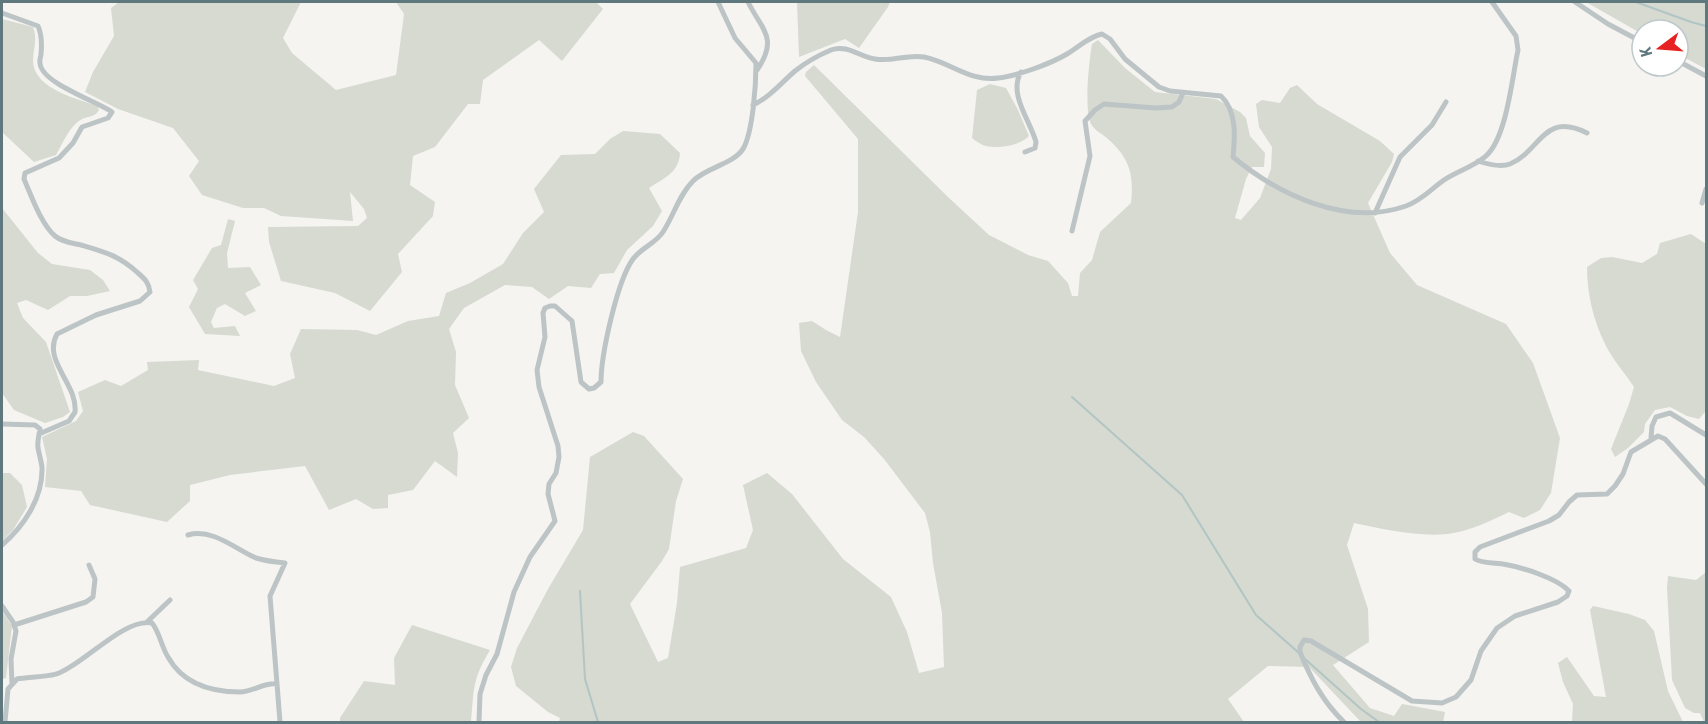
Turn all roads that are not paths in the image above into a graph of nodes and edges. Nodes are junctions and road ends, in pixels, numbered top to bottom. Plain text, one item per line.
1 (718, 2) edge
2 (748, 2) edge
3 (1492, 2) edge
4 (1575, 2) edge
5 (2, 13) edge
6 (1630, 36) edge
7 (1690, 67) edge
8 (756, 71) junction
9 (1021, 72) junction
10 (1707, 76) edge
11 (1183, 93) junction
12 (1446, 102) dead end
13 (753, 105) junction
14 (1587, 133) dead end
15 (1025, 152) dead end
16 (1478, 161) junction
17 (1707, 189) edge
18 (1702, 203) dead end
19 (1375, 213) junction
20 (1072, 231) dead end
21 (2, 424) edge
22 (39, 434) junction
23 (1707, 435) edge
24 (1651, 438) junction
25 (1707, 484) edge
26 (188, 535) dead end
27 (2, 545) edge
28 (89, 565) dead end
29 (170, 600) dead end
30 (2, 606) edge
31 (147, 622) junction
32 (14, 625) junction
33 (12, 684) junction
34 (277, 684) junction
35 (5, 723) edge
36 (279, 723) edge
37 (478, 723) edge
38 (1344, 723) edge

1 - 8 street
2 - 8 street
3 - 16 street
4 - 6 street
5 - 22 street
7 - 10 street
8 - 13 street
9 - 11 street
9 - 13 street
9 - 15 street
11 - 19 street
11 - 20 street
12 - 19 street
13 - 37 street
14 - 16 street
16 - 19 street
17 - 18 street
21 - 22 street
22 - 27 street
23 - 24 street
24 - 25 street
24 - 38 street
26 - 34 street
28 - 32 street
29 - 31 street
30 - 32 street
31 - 33 street
31 - 34 street
32 - 33 street
33 - 35 street
34 - 36 street

